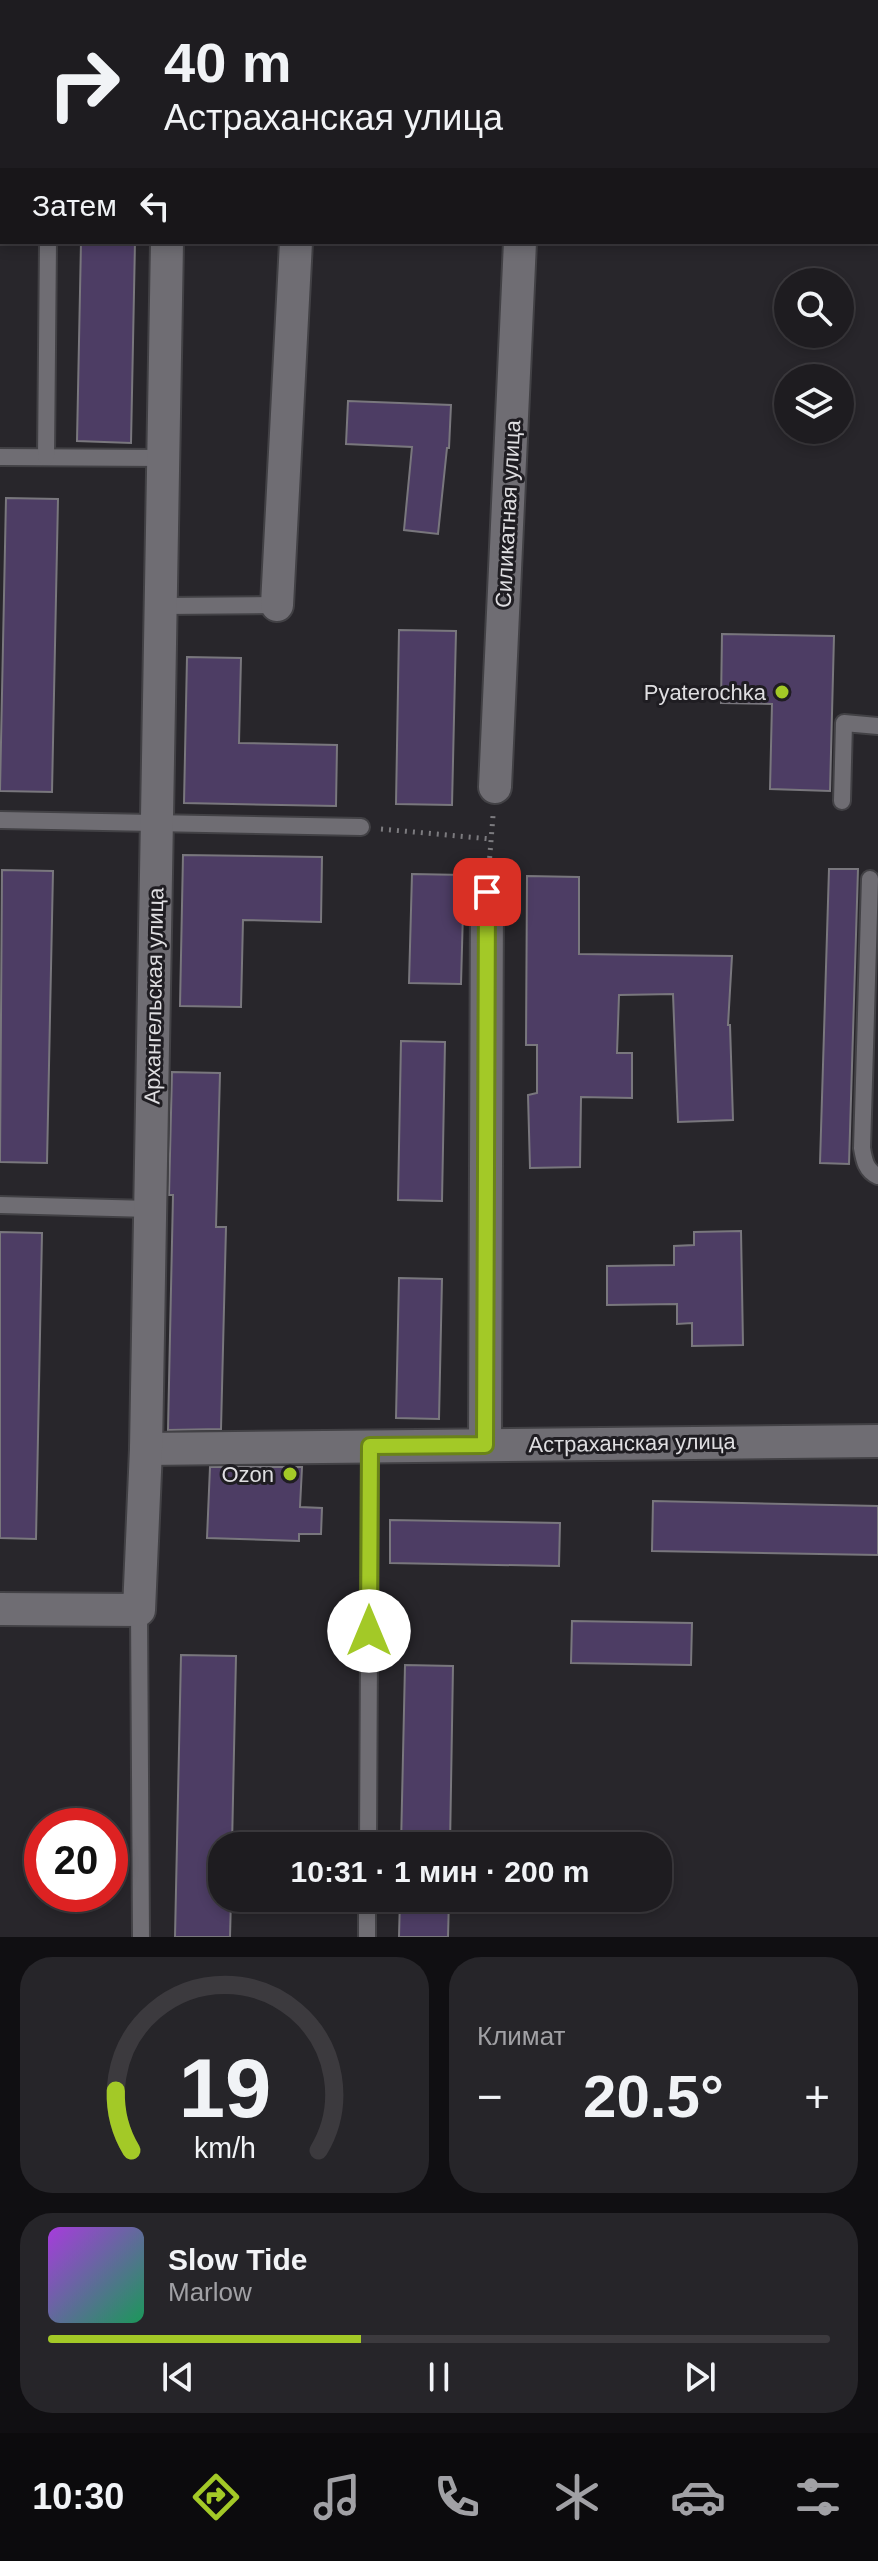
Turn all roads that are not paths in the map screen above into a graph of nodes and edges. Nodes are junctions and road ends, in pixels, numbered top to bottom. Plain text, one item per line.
1 (48, 244) edge
2 (167, 244) edge
3 (296, 244) edge
4 (520, 244) edge
5 (0, 457) edge
6 (46, 457) junction
7 (163, 458) junction
8 (277, 605) joint
9 (163, 606) junction
10 (878, 726) edge
11 (495, 787) road end
12 (842, 801) dead end
13 (0, 820) edge
14 (157, 825) junction
15 (361, 827) road end
16 (870, 879) dead end
17 (487, 892) road end
18 (872, 982) edge
19 (878, 1176) edge
20 (0, 1205) edge
21 (150, 1209) junction
22 (878, 1441) edge
23 (485, 1445) junction
24 (370, 1446) junction
25 (146, 1449) junction
26 (0, 1609) edge
27 (139, 1610) junction
28 (368, 1832) edge
29 (367, 1912) edge
30 (141, 1937) edge
31 (367, 1937) edge

1 - 6 lane
2 - 7 street, Архангельская улица
3 - 8 street
4 - 11 street, Силикатная улица
5 - 6 lane
6 - 7 lane
7 - 9 street, Архангельская улица
8 - 9 lane
9 - 14 street, Архангельская улица
10 - 12 lane
13 - 14 lane
14 - 15 lane
14 - 21 street, Архангельская улица
16 - 18 lane
17 - 23 street
18 - 19 lane
20 - 21 lane
21 - 25 street, Архангельская улица
22 - 23 street, Астраханская улица
23 - 24 street, Астраханская улица
24 - 25 street, Астраханская улица
24 - 28 lane
25 - 27 street, Архангельская улица
26 - 27 street
27 - 30 lane
29 - 31 lane

